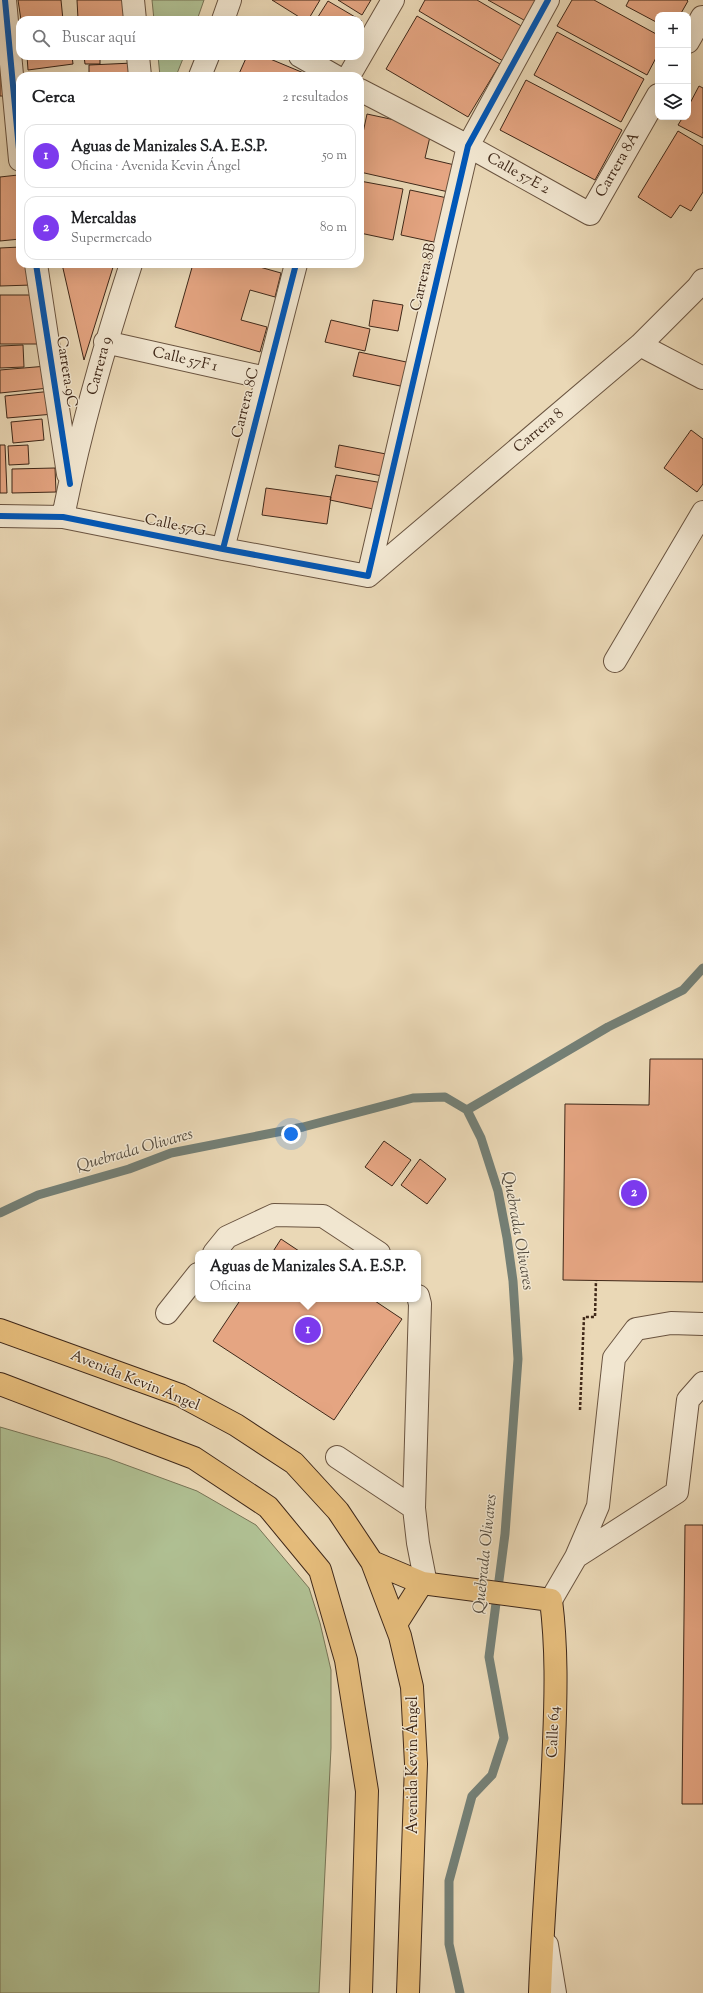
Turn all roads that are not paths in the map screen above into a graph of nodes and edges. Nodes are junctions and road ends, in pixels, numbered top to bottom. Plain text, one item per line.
1 (5, 0) edge
2 (133, 0) edge
3 (393, 0) edge
4 (548, 0) edge
5 (135, 16) edge
6 (702, 17) edge
7 (691, 37) edge
8 (364, 50) edge
9 (138, 60) edge
10 (206, 60) edge
11 (307, 60) edge
12 (358, 60) edge
13 (140, 72) edge
14 (202, 72) edge
15 (328, 72) edge
16 (351, 72) edge
17 (364, 92) edge
18 (655, 100) edge
19 (468, 146) junction
20 (15, 156) edge
21 (590, 214) joint
22 (37, 268) edge
23 (130, 268) edge
24 (295, 268) edge
25 (703, 280) edge
26 (105, 342) junction
27 (640, 344) junction
28 (266, 378) junction
29 (703, 378) edge
30 (70, 484) junction
31 (703, 512) edge
32 (0, 516) edge
33 (63, 517) junction
34 (223, 549) junction
35 (368, 576) junction
36 (614, 661) dead end
37 (216, 1250) edge
38 (374, 1250) edge
39 (195, 1278) edge
40 (420, 1302) edge
41 (168, 1313) dead end
42 (703, 1324) edge
43 (0, 1330) edge
44 (0, 1342) edge
45 (112, 1370) junction
46 (703, 1383) edge
47 (0, 1384) edge
48 (338, 1458) dead end
49 (414, 1508) junction
50 (576, 1557) junction
51 (372, 1562) junction
52 (429, 1584) junction
53 (551, 1600) junction
54 (398, 1630) junction
55 (543, 1914) junction
56 (362, 1958) junction
57 (361, 1993) edge
58 (366, 1993) edge
59 (408, 1993) edge
60 (540, 1993) edge
61 (555, 1993) edge

1 - 20 street
2 - 5 street
3 - 8 street
4 - 19 street, Carrera 8B
6 - 7 street
9 - 13 street
10 - 14 street
11 - 15 street
12 - 16 street
17 - 19 street, Calle 57E 2
18 - 21 street, Carrera 8A
19 - 21 street, Calle 57E 2
19 - 35 street, Carrera 8B
22 - 30 street, Carrera 9C
23 - 26 street, Carrera 9
24 - 28 street, Carrera 8C
25 - 27 street, Carrera 8
26 - 28 street, Calle 57F 1
26 - 30 street, Carrera 9
27 - 29 street
27 - 35 street, Carrera 8
28 - 34 street, Carrera 8C
30 - 33 street, Carrera 9
31 - 36 street
32 - 33 street, Calle 57G
33 - 34 street, Calle 57G
34 - 35 street, Calle 57G
37 - 38 street
39 - 41 street
40 - 49 street
42 - 50 street
43 - 45 main road, Avenida Kevin Ángel
44 - 45 main road
45 - 51 main road, Avenida Kevin Ángel
46 - 50 street
47 - 56 main road
48 - 49 street
49 - 52 street
50 - 53 street
51 - 52 main road
51 - 54 main road, Avenida Kevin Ángel
52 - 53 main road
52 - 54 main road
53 - 55 main road, Calle 64
54 - 59 main road, Avenida Kevin Ángel
55 - 60 main road, Calle 64
55 - 61 street
56 - 57 main road
56 - 58 main road

